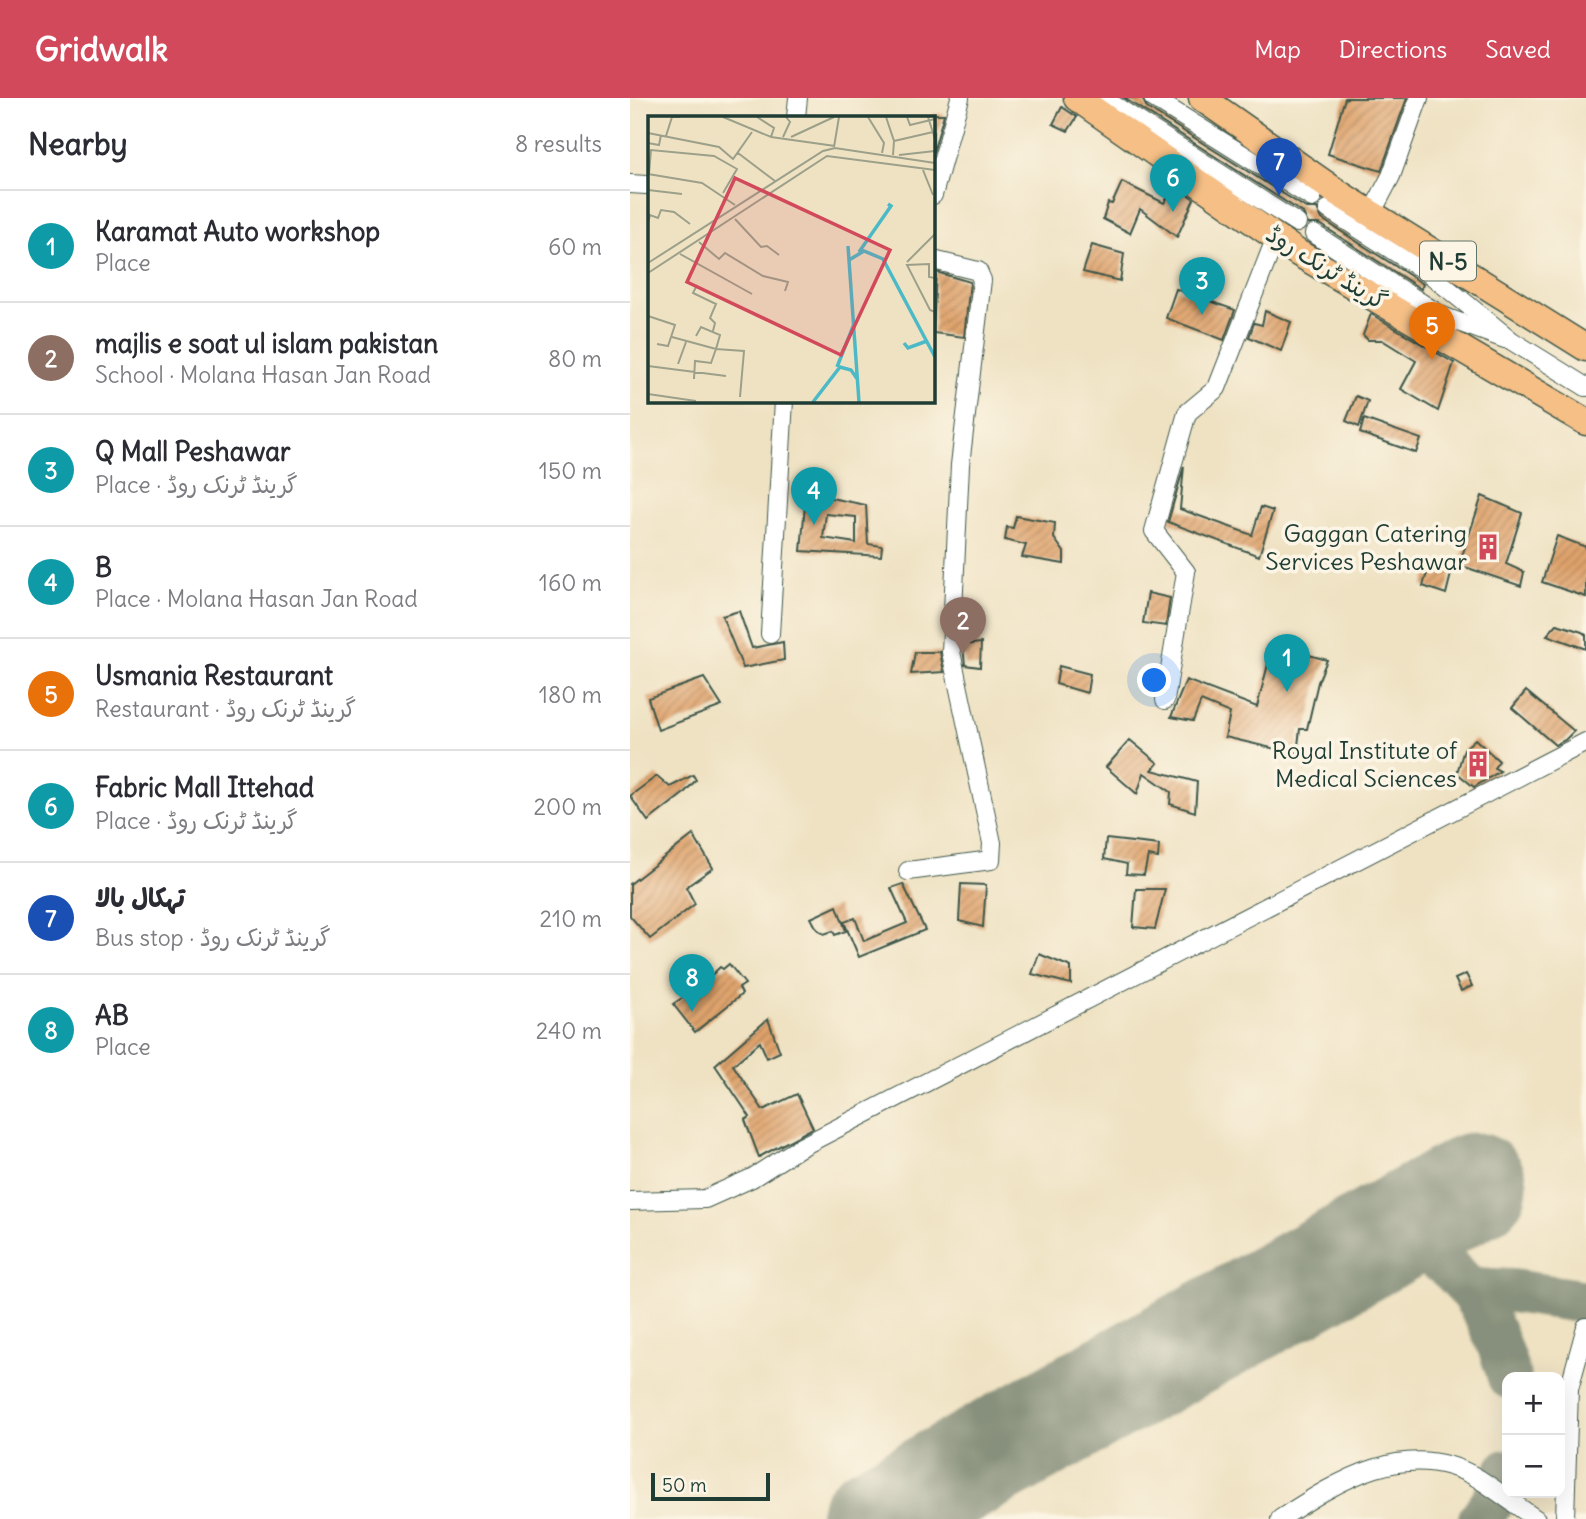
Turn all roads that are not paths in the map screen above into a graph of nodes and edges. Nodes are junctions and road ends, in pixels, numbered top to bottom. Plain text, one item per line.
1 (798, 98) edge
2 (960, 98) edge
3 (1077, 98) edge
4 (1103, 98) edge
5 (1153, 98) edge
6 (1202, 98) edge
7 (1419, 98) edge
8 (796, 116) edge
9 (934, 191) edge
10 (1312, 198) dead end
11 (1328, 209) dead end
12 (1373, 212) junction
13 (1286, 230) junction
14 (1314, 234) dead end
15 (934, 260) edge
16 (1512, 341) junction
17 (1586, 348) edge
18 (1586, 387) edge
19 (784, 402) edge
20 (1586, 422) edge
21 (770, 634) dead end
22 (1165, 700) dead end
23 (1586, 742) edge
24 (908, 871) dead end
25 (630, 1201) edge
26 (1586, 1327) edge
27 (1280, 1519) edge
28 (1536, 1519) edge
29 (1565, 1519) edge

1 - 8 street
2 - 9 street
3 - 13 highway, گرینڈ ٹرنک روڈ
4 - 13 street
5 - 10 street
6 - 12 highway, N-5
7 - 12 street
11 - 16 street
12 - 17 highway, N-5
13 - 20 highway, گرینڈ ٹرنک روڈ
13 - 22 street
14 - 16 street
15 - 24 street
16 - 18 street
19 - 21 street
23 - 25 street
26 - 29 street
27 - 28 street

